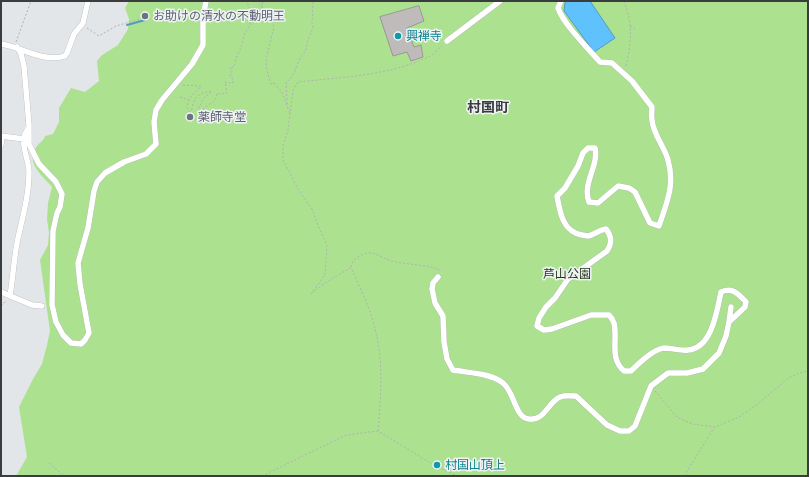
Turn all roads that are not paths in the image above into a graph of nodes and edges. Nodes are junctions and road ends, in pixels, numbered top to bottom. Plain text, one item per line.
1 (88, 1) edge
2 (206, 1) edge
3 (500, 1) edge
4 (561, 1) edge
5 (447, 41) road end
6 (1, 44) edge
7 (15, 47) junction
8 (29, 128) junction
9 (2, 136) edge
10 (24, 140) junction
11 (1, 145) edge
12 (438, 277) road end
13 (1, 292) edge
14 (10, 296) junction
15 (42, 306) dead end
16 (731, 307) dead end
17 (729, 322) junction

1 - 7 street
2 - 8 street
3 - 5 street
4 - 17 street
6 - 7 street
7 - 8 street
8 - 10 street
9 - 10 street
9 - 11 street
10 - 14 street
12 - 17 street
13 - 14 street
14 - 15 street
16 - 17 street

